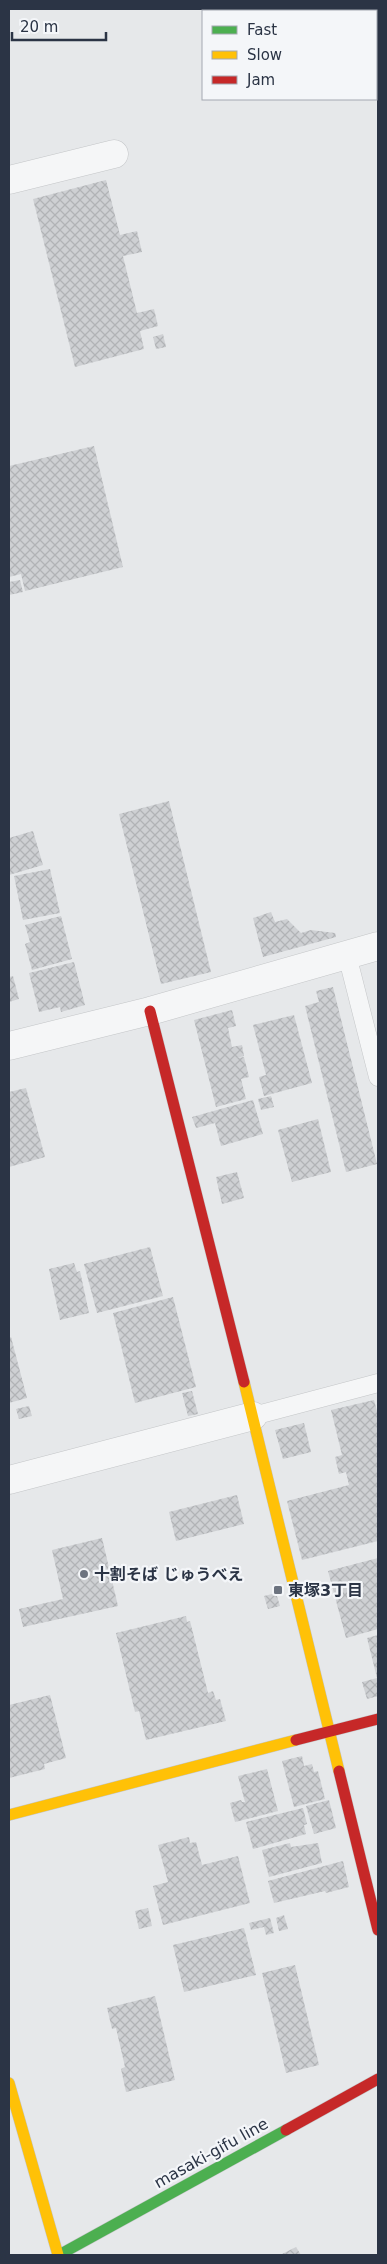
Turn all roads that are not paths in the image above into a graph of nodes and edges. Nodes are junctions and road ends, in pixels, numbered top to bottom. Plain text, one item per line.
1 (114, 154) dead end
2 (9, 180) edge
3 (378, 946) edge
4 (347, 955) junction
5 (150, 1011) junction
6 (9, 1046) edge
7 (378, 1077) edge
8 (378, 1383) edge
9 (253, 1416) junction
10 (9, 1480) edge
11 (378, 1719) edge
12 (330, 1731) junction
13 (9, 1815) edge
14 (378, 1930) edge
15 (378, 2079) edge
16 (9, 2083) edge
17 (58, 2255) edge

1 - 2 street
3 - 4 street
4 - 5 street
4 - 7 lane
5 - 6 street
5 - 9 street
8 - 9 lane
9 - 10 street
9 - 12 street
11 - 12 street
12 - 13 street
12 - 14 street
15 - 17 street, masaki-gifu line
16 - 17 street

